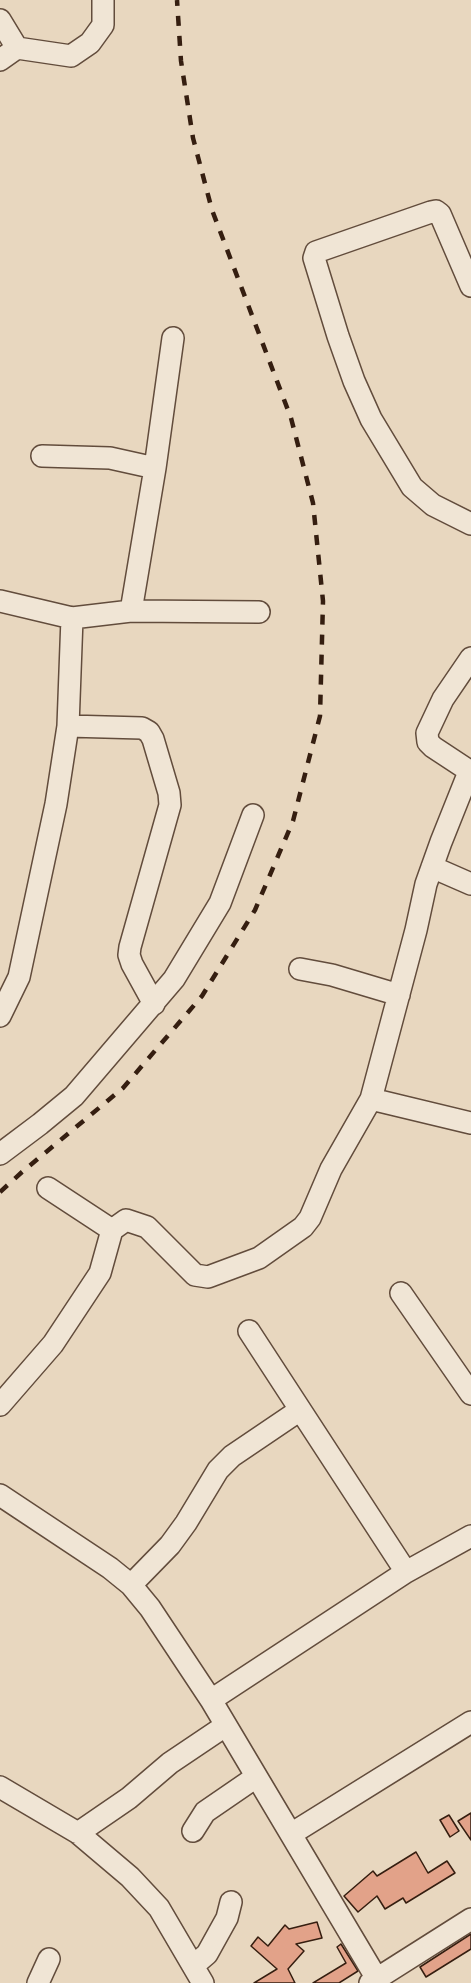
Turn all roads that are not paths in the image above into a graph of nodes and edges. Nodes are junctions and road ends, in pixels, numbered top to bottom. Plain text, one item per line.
1 (103, 0) edge
2 (0, 20) edge
3 (8, 54) edge
4 (471, 286) edge
5 (173, 338) dead end
6 (42, 456) dead end
7 (155, 468) junction
8 (471, 524) edge
9 (0, 601) edge
10 (131, 611) junction
11 (260, 612) dead end
12 (72, 618) junction
13 (471, 658) edge
14 (68, 726) junction
15 (470, 772) edge
16 (253, 815) dead end
17 (432, 867) junction
18 (471, 884) edge
19 (300, 969) dead end
20 (399, 995) junction
21 (154, 1004) junction
22 (0, 1016) edge
23 (371, 1099) junction
24 (471, 1123) edge
25 (0, 1154) edge
26 (48, 1188) dead end
27 (112, 1230) junction
28 (401, 1293) dead end
29 (249, 1331) dead end
30 (471, 1394) edge
31 (0, 1405) edge
32 (300, 1410) junction
33 (0, 1495) edge
34 (471, 1536) edge
35 (406, 1572) junction
36 (131, 1585) junction
37 (211, 1700) junction
38 (225, 1726) junction
39 (468, 1732) edge
40 (256, 1777) junction
41 (0, 1787) edge
42 (193, 1831) dead end
43 (78, 1833) junction
44 (291, 1834) junction
45 (231, 1902) dead end
46 (471, 1919) edge
47 (49, 1959) dead end
48 (198, 1974) edge
49 (374, 1981) edge
50 (38, 1983) edge

1 - 3 street
2 - 3 street
4 - 8 street
5 - 7 street
6 - 7 street
7 - 10 street
9 - 12 street
10 - 11 street
10 - 12 street
12 - 14 street
13 - 15 street
14 - 21 street
14 - 22 street
15 - 17 street
16 - 21 street
17 - 18 street
17 - 20 street
19 - 20 street
20 - 23 street
21 - 25 street
23 - 24 street
23 - 27 street
26 - 27 street
27 - 31 street
28 - 30 street
29 - 32 street
32 - 35 street
32 - 36 street
33 - 36 street
34 - 35 street
35 - 37 street
36 - 37 street
37 - 38 street
38 - 40 street
38 - 43 street
39 - 44 street
40 - 42 street
40 - 44 street
41 - 43 street
43 - 48 street
44 - 49 street
45 - 48 street
46 - 49 street
47 - 50 street

